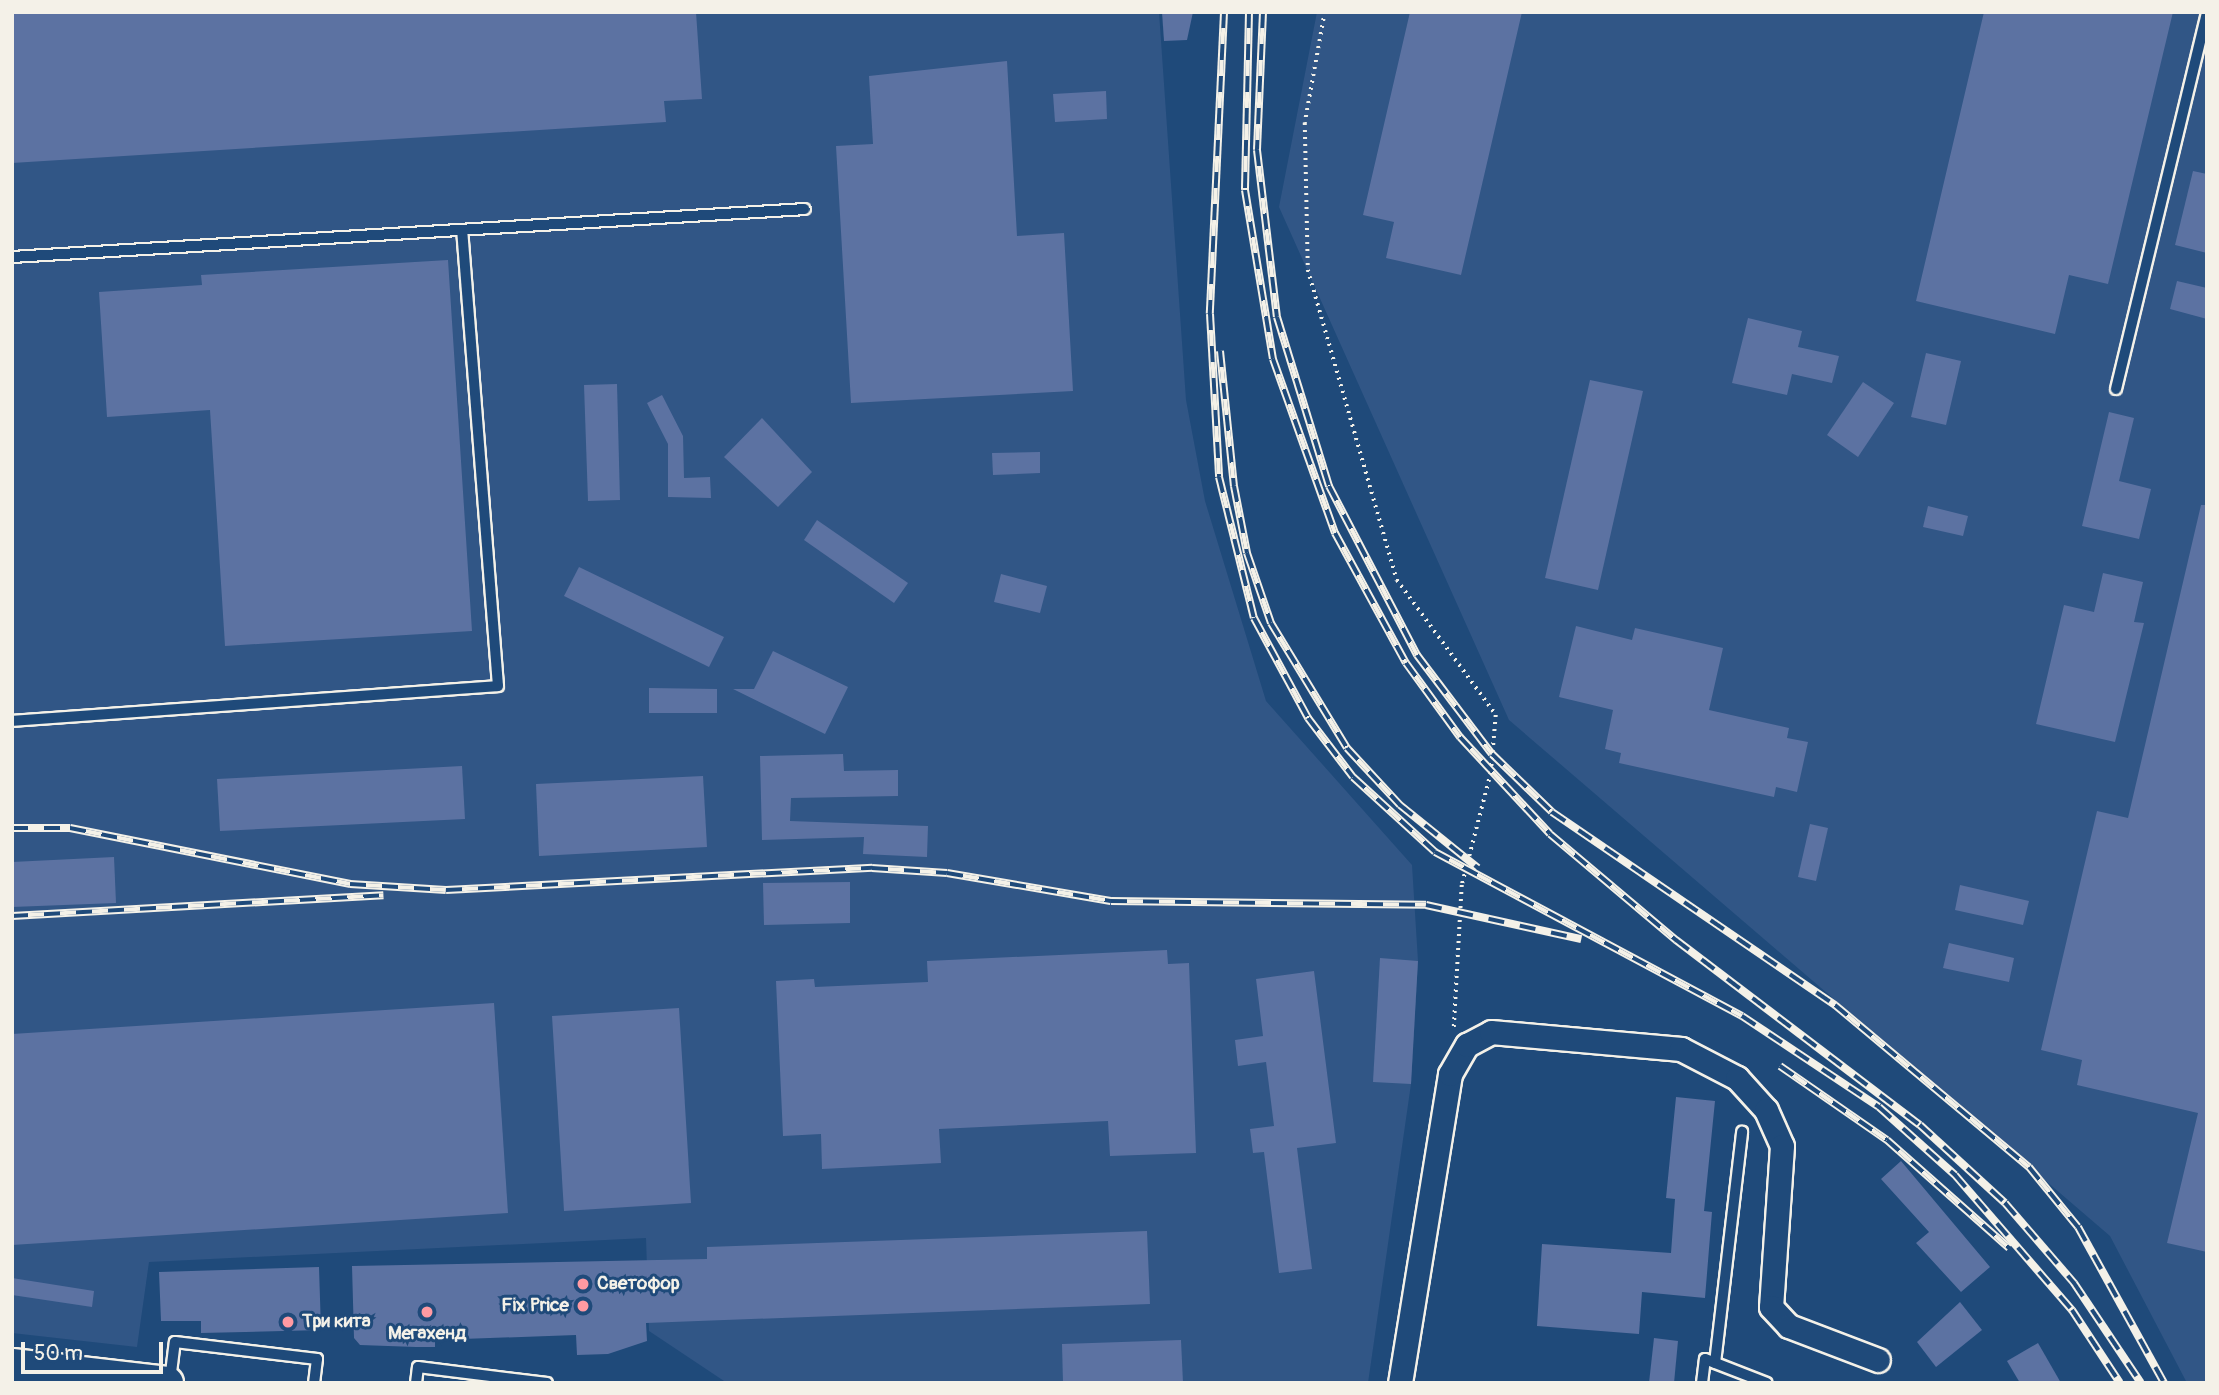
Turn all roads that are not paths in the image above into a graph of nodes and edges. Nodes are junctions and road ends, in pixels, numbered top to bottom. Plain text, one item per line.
1 (2207, 14) edge
2 (805, 209) dead end
3 (461, 230) junction
4 (12, 257) edge
5 (2116, 389) dead end
6 (12, 720) edge
7 (1742, 1132) dead end
8 (1878, 1360) dead end
9 (1715, 1363) junction
10 (12, 1365) edge
11 (53, 1376) edge
12 (162, 1382) edge
13 (314, 1383) edge
14 (416, 1383) edge
15 (547, 1383) edge
16 (1400, 1383) edge
17 (1702, 1383) edge
18 (1767, 1383) edge

1 - 5 lane
2 - 3 lane
3 - 4 lane
3 - 6 lane
7 - 9 lane
8 - 16 street
9 - 17 lane
9 - 18 lane
10 - 11 main road
11 - 12 main road
12 - 13 lane
14 - 15 lane

